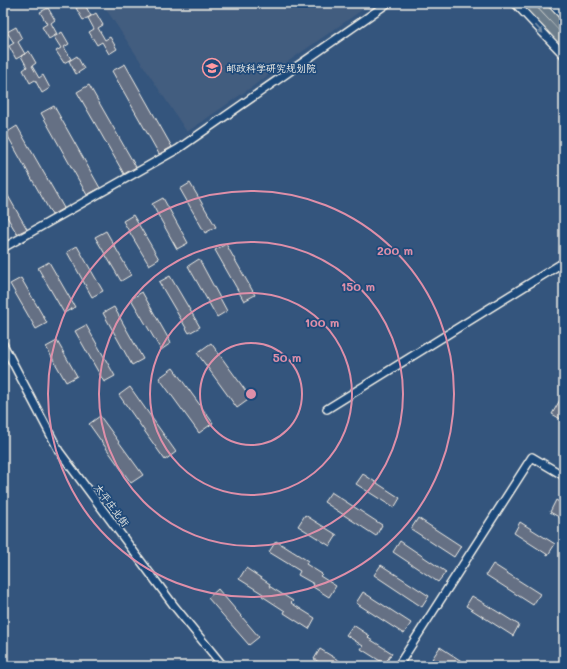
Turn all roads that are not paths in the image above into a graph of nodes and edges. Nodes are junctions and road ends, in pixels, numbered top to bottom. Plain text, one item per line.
1 (388, 3) edge
2 (515, 3) edge
3 (527, 3) edge
4 (539, 3) edge
5 (551, 3) edge
6 (564, 17) edge
7 (564, 30) edge
8 (564, 42) edge
9 (564, 55) edge
10 (3, 248) edge
11 (564, 262) edge
12 (3, 344) edge
13 (327, 409) dead end
14 (564, 476) edge
15 (223, 666) edge
16 (398, 666) edge

1 - 10 street
2 -> 9 street
3 - 8 main road
4 - 7 main road
5 - 6 street
11 - 13 street
12 - 15 street, 太平庄北街
14 - 16 street

